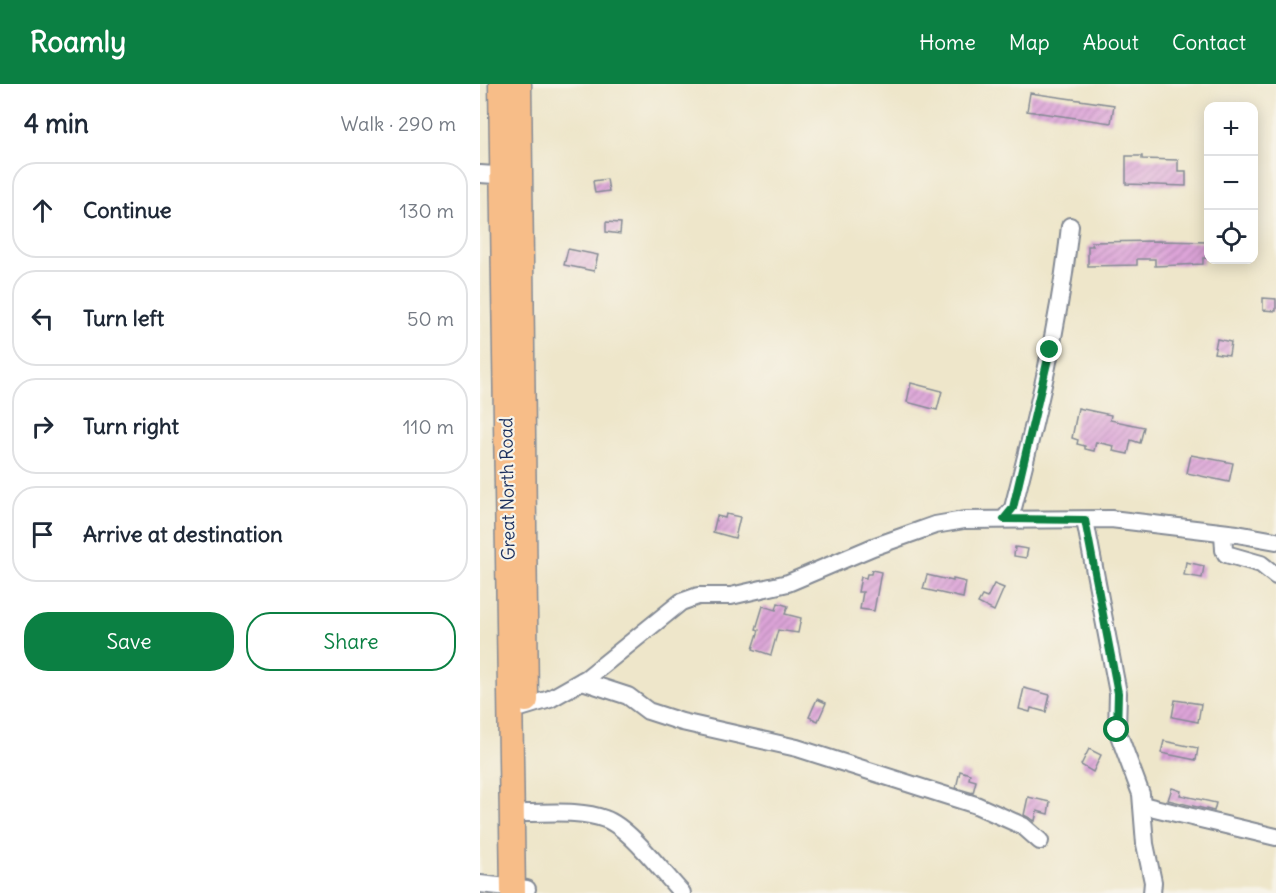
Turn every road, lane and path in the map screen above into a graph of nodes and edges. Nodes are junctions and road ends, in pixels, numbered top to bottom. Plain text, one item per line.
1 (501, 84) edge
2 (519, 84) edge
3 (501, 175) edge
4 (1070, 226) dead end
5 (1004, 519) junction
6 (1085, 520) junction
7 (1223, 532) junction
8 (1276, 542) edge
9 (1276, 576) edge
10 (582, 681) junction
11 (518, 708) junction
12 (1142, 805) junction
13 (526, 813) junction
14 (1276, 837) edge
15 (1040, 841) dead end
16 (480, 884) edge
17 (520, 890) edge
18 (682, 893) edge
19 (1152, 893) edge

1 - 3 highway, Great North Road
2 - 3 highway, Great North Road
3 - 11 highway, Great North Road
4 - 5 street
5 - 6 street
5 - 10 street
6 - 7 street
6 - 12 street
7 - 8 street
7 - 9 street
10 - 11 street
10 - 15 street
11 - 13 highway, Great North Road
11 - 17 highway, Great North Road
12 - 14 street
12 - 19 street
13 - 17 highway, Great North Road
13 - 18 street
16 - 17 street

